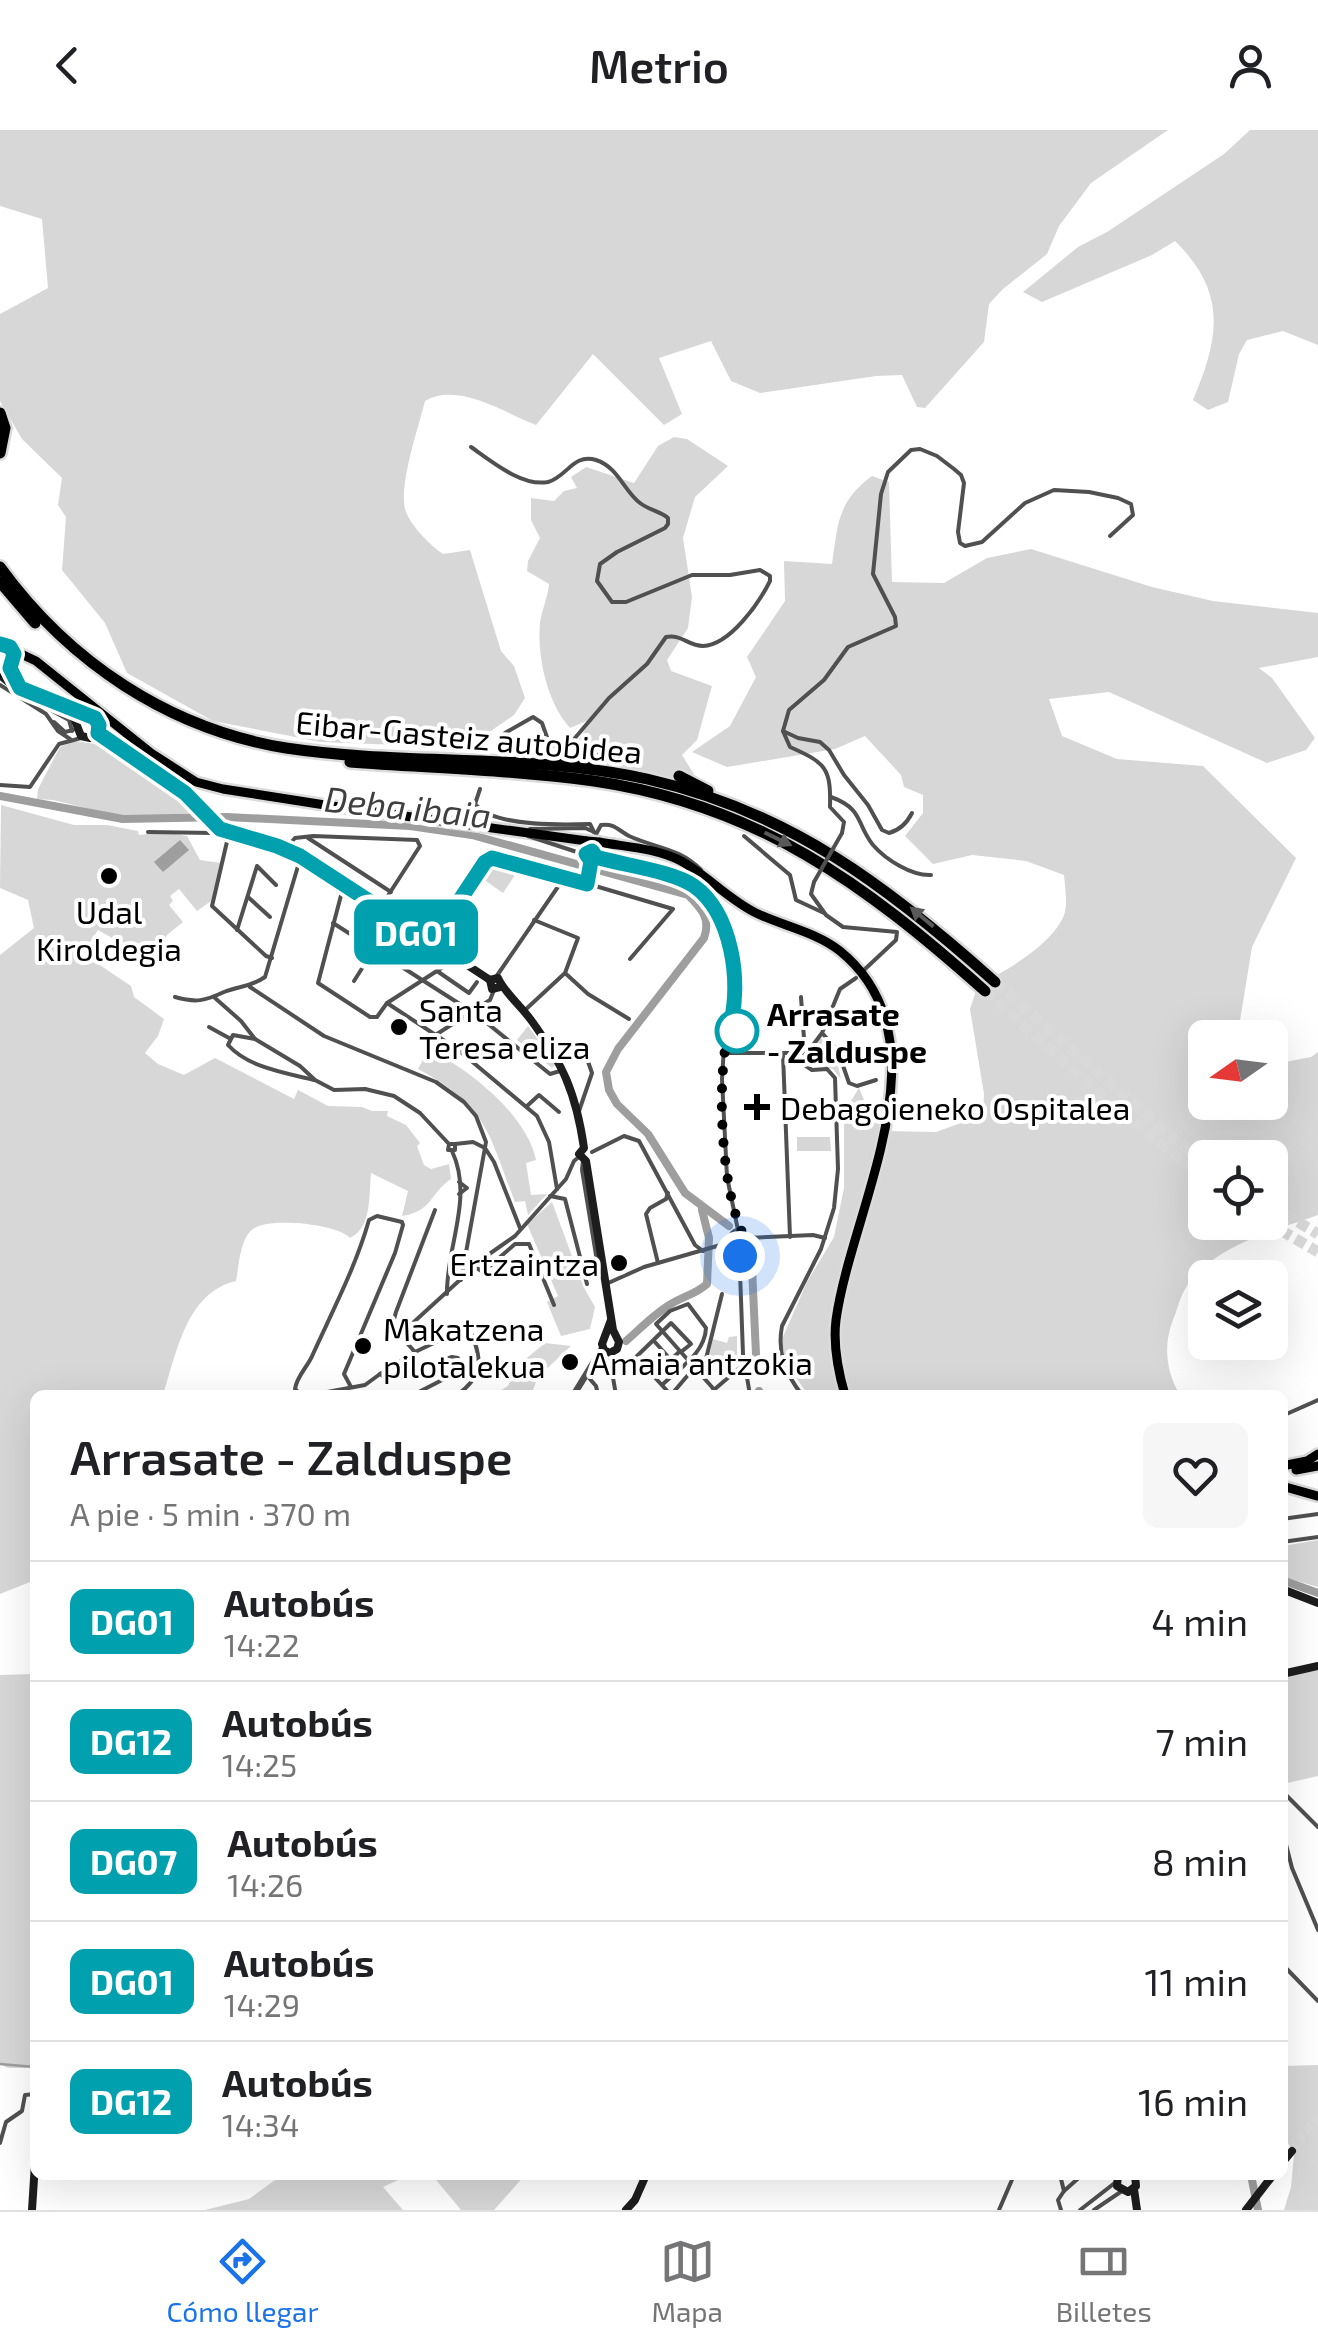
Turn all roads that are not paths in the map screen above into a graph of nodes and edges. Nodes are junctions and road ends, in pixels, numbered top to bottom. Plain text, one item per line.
1 (0, 413) edge
2 (471, 448) dead end
3 (0, 453) edge
4 (1110, 536) dead end
5 (0, 567) edge
6 (0, 585) edge
7 (0, 644) edge
8 (12, 650) junction
9 (43, 668) junction
10 (6, 670) edge
11 (0, 685) edge
12 (35, 694) junction
13 (66, 708) junction
14 (86, 716) junction
15 (54, 722) junction
16 (75, 728) junction
17 (783, 730) junction
18 (98, 733) junction
19 (84, 738) junction
20 (70, 739) junction
21 (498, 744) dead end
22 (603, 758) dead end
23 (528, 763) junction
24 (679, 776) dead end
25 (0, 785) edge
26 (480, 788) dead end
27 (831, 796) junction
28 (734, 805) junction
29 (912, 813) dead end
30 (222, 829) junction
31 (514, 831) junction
32 (148, 832) dead end
33 (744, 836) dead end
34 (308, 838) junction
35 (593, 842) junction
36 (286, 849) junction
37 (300, 856) junction
38 (591, 860) junction
39 (931, 875) dead end
40 (564, 876) junction
41 (711, 882) junction
42 (344, 884) junction
43 (587, 884) junction
44 (276, 885) dead end
45 (391, 892) junction
46 (248, 897) junction
47 (380, 908) junction
48 (824, 913) junction
49 (270, 917) dead end
50 (394, 918) junction
51 (534, 920) junction
52 (333, 923) junction
53 (237, 930) junction
54 (432, 942) junction
55 (374, 950) junction
56 (272, 958) junction
57 (456, 958) junction
58 (630, 959) dead end
59 (864, 970) dead end
60 (436, 971) junction
61 (565, 973) junction
62 (856, 978) dead end
63 (421, 980) junction
64 (354, 981) dead end
65 (477, 982) dead end
66 (495, 984) junction
67 (250, 986) junction
68 (801, 997) dead end
69 (175, 998) dead end
70 (215, 998) junction
71 (387, 1003) junction
72 (433, 1010) dead end
73 (524, 1011) junction
74 (471, 1012) junction
75 (628, 1020) dead end
76 (454, 1024) junction
77 (209, 1028) dead end
78 (822, 1032) junction
79 (437, 1034) junction
80 (229, 1038) junction
81 (255, 1039) junction
82 (584, 1050) dead end
83 (723, 1053) junction
84 (784, 1054) junction
85 (804, 1054) junction
86 (564, 1068) junction
87 (315, 1080) junction
88 (876, 1080) dead end
89 (527, 1106) junction
90 (560, 1112) dead end
91 (578, 1114) junction
92 (452, 1144) junction
93 (484, 1148) junction
94 (585, 1155) junction
95 (557, 1189) junction
96 (550, 1196) junction
97 (669, 1198) junction
98 (436, 1210) dead end
99 (520, 1228) junction
100 (738, 1230) junction
101 (790, 1237) junction
102 (745, 1238) junction
103 (825, 1238) junction
104 (731, 1242) junction
105 (695, 1245) junction
106 (740, 1246) junction
107 (497, 1250) junction
108 (703, 1251) junction
109 (692, 1255) junction
110 (501, 1256) junction
111 (597, 1261) dead end
112 (658, 1264) junction
113 (465, 1265) junction
114 (474, 1268) junction
115 (461, 1280) junction
116 (586, 1284) dead end
117 (606, 1284) junction
118 (447, 1294) junction
119 (722, 1294) dead end
120 (554, 1305) dead end
121 (404, 1331) junction
122 (662, 1331) junction
123 (396, 1332) junction
124 (611, 1336) junction
125 (404, 1339) junction
126 (653, 1340) junction
127 (415, 1352) junction
128 (604, 1352) junction
129 (681, 1352) junction
130 (671, 1360) junction
131 (688, 1360) junction
132 (744, 1364) junction
133 (695, 1367) junction
134 (380, 1374) junction
135 (613, 1374) junction
136 (654, 1376) junction
137 (702, 1376) junction
138 (587, 1377) junction
139 (662, 1385) junction
140 (351, 1387) junction
141 (296, 1390) edge
142 (336, 1390) edge
143 (423, 1390) edge
144 (463, 1390) edge
145 (577, 1390) edge
146 (578, 1390) edge
147 (597, 1390) edge
148 (615, 1390) edge
149 (666, 1390) edge
150 (675, 1390) edge
151 (714, 1390) joint
152 (749, 1390) edge
153 (799, 1390) edge
154 (844, 1390) edge
155 (1318, 1400) edge
156 (1288, 1413) edge
157 (1318, 1454) edge
158 (1318, 1466) edge
159 (1288, 1467) edge
160 (1288, 1468) edge
161 (1318, 1487) edge
162 (1288, 1488) edge
163 (1318, 1497) edge
164 (1318, 1514) edge
165 (1288, 1519) edge
166 (1318, 1537) edge
167 (1288, 1541) edge
168 (1288, 1591) edge
169 (1318, 1603) edge
170 (1318, 1666) edge
171 (1288, 1673) edge
172 (1288, 1798) edge
173 (1318, 1827) edge
174 (1288, 1852) edge
175 (1318, 1930) edge
176 (1288, 1970) edge
177 (1318, 2001) edge
178 (30, 2094) edge
179 (0, 2143) edge
180 (1292, 2151) dead end
181 (1288, 2156) edge
182 (34, 2180) edge
183 (644, 2180) edge
184 (1012, 2180) edge
185 (1061, 2180) edge
186 (1076, 2180) edge
187 (1269, 2180) edge
188 (1129, 2182) edge
189 (1064, 2190) junction
190 (1136, 2206) edge
191 (32, 2210) edge
192 (626, 2210) edge
193 (999, 2210) edge
194 (1062, 2210) edge
195 (1080, 2210) edge
196 (1094, 2210) edge
197 (1246, 2210) edge

1 - 3 highway
2 - 21 street
4 - 17 street
5 - 23 highway, Eibar-Gasteiz autobidea
6 -> 28 highway, Eibar-Gasteiz autobidea
7 - 8 main road
8 - 9 main road
8 - 10 main road
9 - 10 main road
9 - 31 main road
10 - 12 street
11 - 15 street
12 - 13 street
12 - 16 street
13 - 14 street
13 - 16 street
14 - 16 street
14 - 18 street
15 - 16 street
15 - 20 street
16 - 19 street
17 - 27 street
17 - 29 street
18 - 19 street
18 - 30 street
19 - 20 street
20 - 25 street
22 - 23 highway
23 - 28 highway, Eibar-Gasteiz autobidea
24 - 28 highway
26 - 35 street
27 - 39 street
27 - 48 street, bridge
30 - 32 street
30 - 36 street
30 - 53 street
31 - 35 main road
31 - 38 street
33 - 48 street
34 - 36 street
34 - 45 street
34 - 45 street
35 - 38 street
35 - 41 main road
35 - 41 street
36 - 37 street
37 - 42 street
37 - 56 street
38 - 43 street
38 - 83 street
40 - 43 street
40 - 51 street
40 - 54 street
41 - 154 main road
42 - 47 street
42 - 52 street
43 - 58 street
44 - 46 street
45 - 47 street
46 - 49 street
46 - 53 street
47 - 50 street
48 - 59 street
50 - 54 street
50 - 55 street
51 - 61 street
51 - 66 street
52 - 55 street
52 - 71 street
53 - 56 street
54 - 57 street
55 - 63 street
55 - 64 street
56 - 67 street
57 - 60 street
57 - 66 street
60 - 63 street
60 - 65 street
61 - 73 street
61 - 75 street
62 - 78 street
63 - 71 street
63 - 74 street
66 - 73 street
66 - 74 street
67 - 70 street
67 - 93 street
68 - 85 street
69 - 70 street
70 - 81 street
71 - 79 street
72 - 76 street
73 - 86 street
74 - 76 street
74 - 86 street
76 - 79 street
77 - 80 street
78 - 85 street
78 - 88 street
79 - 89 street
80 - 81 street
80 - 87 street
81 - 87 street
82 - 91 street
83 - 84 street
83 - 100 street
84 - 85 street
84 - 101 street
85 - 103 street
86 - 91 street
87 - 92 street
89 - 90 street
89 - 95 street
91 - 94 street
92 - 93 street
92 - 118 street
93 - 99 street
93 - 113 street
94 - 95 street
94 - 97 street
94 - 111 street
94 - 117 street
95 - 96 street
96 - 99 street
96 - 116 street
97 - 105 street
97 - 112 street
98 - 123 street
99 - 107 street
100 - 102 street
100 - 104 street
101 - 102 street
101 - 103 street
102 - 106 street
103 - 153 street
104 - 106 street
104 - 108 street
105 - 108 street
105 - 109 street
106 - 132 street
107 - 110 street
107 - 114 street
108 - 109 street
109 - 112 street
110 - 114 street
110 - 120 street
112 - 117 street
113 - 114 street
113 - 115 street
114 - 115 street
115 - 118 street
117 - 124 street
118 - 121 street
119 - 137 street
121 - 123 street
121 - 125 street
122 - 126 street
122 - 129 street
122 - 129 street
122 - 131 street
123 - 125 street
124 - 128 street
124 - 128 street
125 - 127 street
126 - 130 street
126 - 136 street
127 - 134 street
127 - 144 street
128 - 135 street
128 - 135 street
128 - 138 street
128 - 145 street
129 - 130 street
129 - 131 street
130 - 136 street
131 - 133 street
131 - 139 street
132 - 151 street
132 - 152 street
133 - 137 street
133 - 150 street
134 - 140 street
134 - 143 street
135 - 148 street
136 - 139 street
137 - 151 street
138 - 146 street
138 - 147 street
139 - 149 street
140 - 141 street
140 - 142 street
155 - 156 street
157 - 159 main road
158 - 160 main road
161 - 163 street
162 - 163 main road
164 - 165 street
166 - 167 street
168 - 169 street
170 - 171 street
172 - 173 street
174 - 175 street
176 - 177 street
178 - 179 street
180 - 181 street
182 - 191 street
183 - 192 street
184 - 193 street
185 - 189 street
186 - 189 street
187 - 197 street
188 - 190 street
188 - 195 street
188 - 196 street
189 - 194 street

